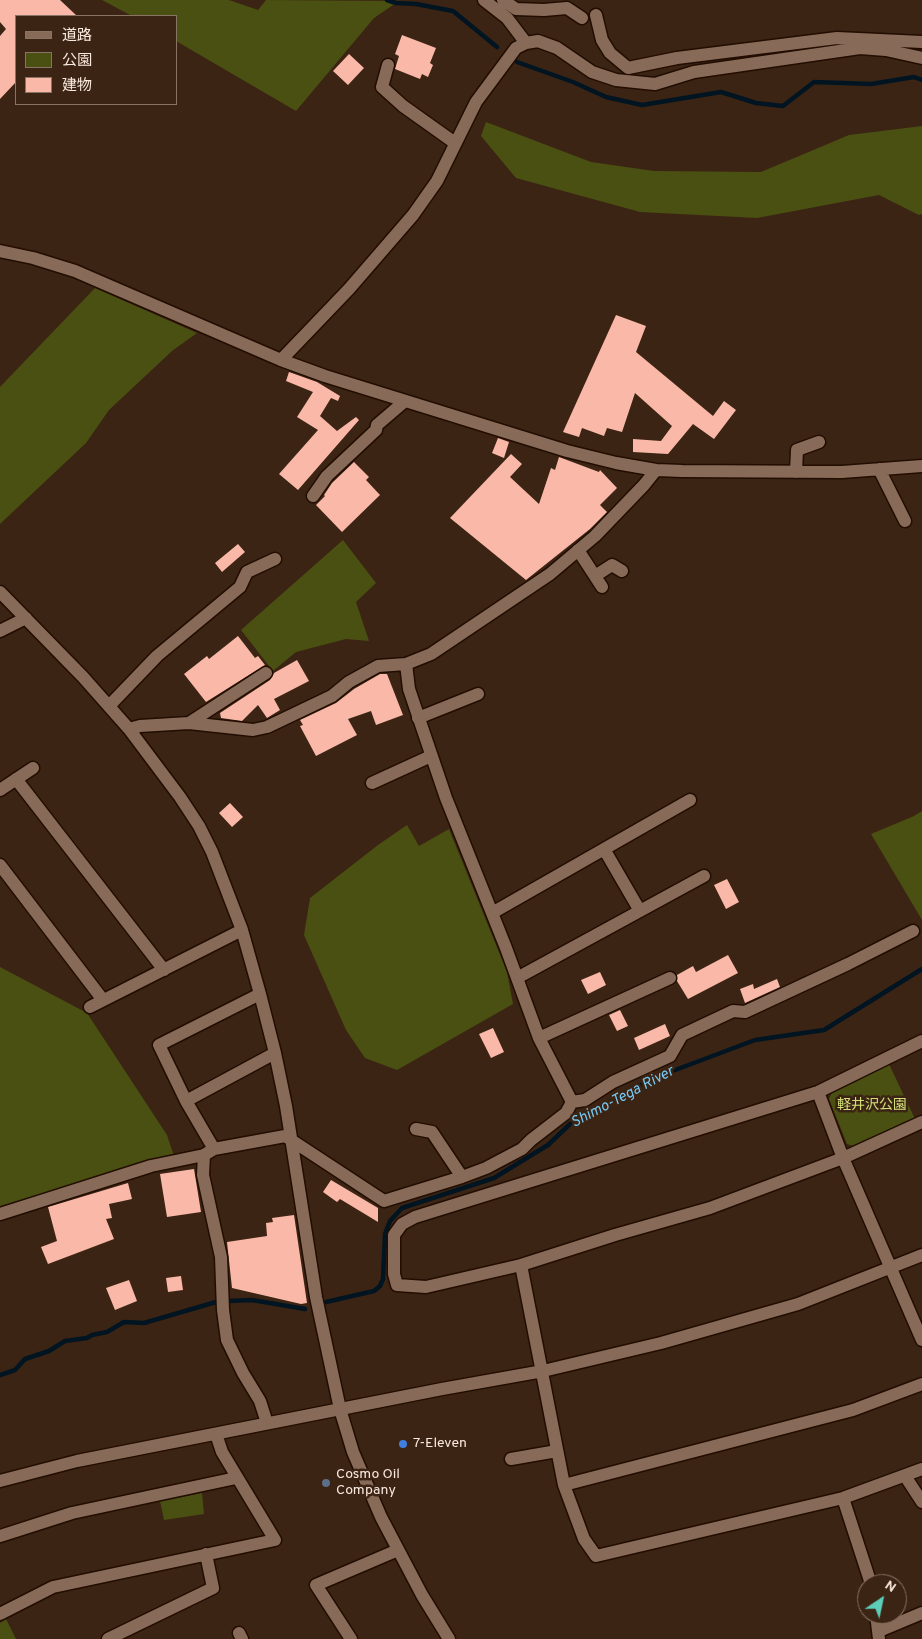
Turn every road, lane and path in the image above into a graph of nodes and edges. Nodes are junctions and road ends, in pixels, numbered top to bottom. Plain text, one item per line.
1 (484, 0) edge
2 (504, 0) edge
3 (596, 15) dead end
4 (582, 18) dead end
5 (922, 42) edge
6 (526, 43) junction
7 (922, 58) edge
8 (388, 65) dead end
9 (455, 143) junction
10 (0, 251) edge
11 (281, 360) junction
12 (405, 401) junction
13 (819, 442) dead end
14 (922, 466) edge
15 (879, 469) junction
16 (656, 470) junction
17 (796, 472) junction
18 (312, 496) dead end
19 (905, 521) dead end
20 (578, 550) junction
21 (275, 559) dead end
22 (622, 571) dead end
23 (0, 592) edge
24 (26, 618) junction
25 (0, 631) edge
26 (406, 664) junction
27 (266, 673) dead end
28 (478, 694) dead end
29 (109, 706) junction
30 (418, 718) junction
31 (189, 723) junction
32 (129, 730) junction
33 (431, 756) junction
34 (33, 768) dead end
35 (16, 779) junction
36 (372, 783) dead end
37 (0, 790) edge
38 (690, 800) dead end
39 (604, 849) junction
40 (0, 865) edge
41 (704, 876) dead end
42 (640, 911) junction
43 (492, 913) junction
44 (242, 930) junction
45 (913, 931) dead end
46 (164, 970) junction
47 (517, 978) junction
48 (670, 978) dead end
49 (260, 994) junction
50 (103, 1000) junction
51 (90, 1007) dead end
52 (539, 1038) junction
53 (922, 1041) edge
54 (275, 1052) junction
55 (818, 1092) junction
56 (186, 1101) junction
57 (572, 1102) junction
58 (922, 1122) edge
59 (416, 1129) dead end
60 (291, 1140) junction
61 (209, 1152) junction
62 (843, 1158) junction
63 (462, 1177) junction
64 (0, 1214) edge
65 (922, 1254) edge
66 (521, 1265) junction
67 (890, 1268) junction
68 (922, 1340) edge
69 (543, 1371) junction
70 (922, 1384) edge
71 (340, 1409) junction
72 (267, 1423) junction
73 (216, 1434) junction
74 (558, 1451) junction
75 (511, 1459) dead end
76 (922, 1469) edge
77 (905, 1476) junction
78 (236, 1478) junction
79 (0, 1481) edge
80 (564, 1485) junction
81 (843, 1498) junction
82 (922, 1502) edge
83 (0, 1536) edge
84 (398, 1550) junction
85 (206, 1554) junction
86 (868, 1574) edge
87 (922, 1613) edge
88 (0, 1614) edge
89 (879, 1635) edge
90 (442, 1637) edge
91 (108, 1639) edge
92 (351, 1639) edge

1 - 6 street
2 - 4 street
3 - 5 street
6 - 7 street
6 - 9 street
8 - 9 street
9 - 11 street
10 - 11 street
11 - 12 street
12 - 16 street
12 - 18 street
13 - 17 street
14 - 15 street
15 - 17 street
15 - 19 street
16 - 17 street
16 - 20 street
20 - 22 street
20 - 26 street
21 - 29 street
23 - 24 street
24 - 25 street
24 - 29 street
26 - 30 street
26 - 31 street
27 - 31 street
28 - 30 street
29 - 32 street
30 - 33 street
31 - 32 street
32 - 44 street
33 - 36 street
33 - 43 street
34 - 35 street
35 - 37 street
35 - 46 street
38 - 39 street
39 - 42 street
39 - 43 street
40 - 50 street
41 - 42 street
42 - 47 street
43 - 47 street
44 - 46 street
44 - 49 street
45 - 57 street
46 - 50 street
47 - 52 street
48 - 52 street
49 - 54 street
49 - 56 street
50 - 51 street
52 - 57 street
53 - 55 street
54 - 56 street
54 - 60 street
55 - 62 street
55 - 66 street
56 - 61 street
57 - 63 street
58 - 62 street
59 - 63 street
60 - 61 street
60 - 63 street
60 - 71 street
61 - 64 street
61 - 72 street
62 - 66 street
62 - 67 street
65 - 67 street
66 - 69 street
67 - 68 street
67 - 69 street
69 - 71 street
69 - 74 street
70 - 80 street
71 - 72 street
71 - 84 street
72 - 73 street
73 - 78 street
73 - 79 street
74 - 75 street
74 - 80 street
76 - 77 street
77 - 81 street
77 - 82 street
78 - 83 street
78 - 85 street
80 - 81 street
81 - 86 street
84 - 90 street
84 - 92 street
85 - 88 street
85 - 91 street
87 - 89 street

